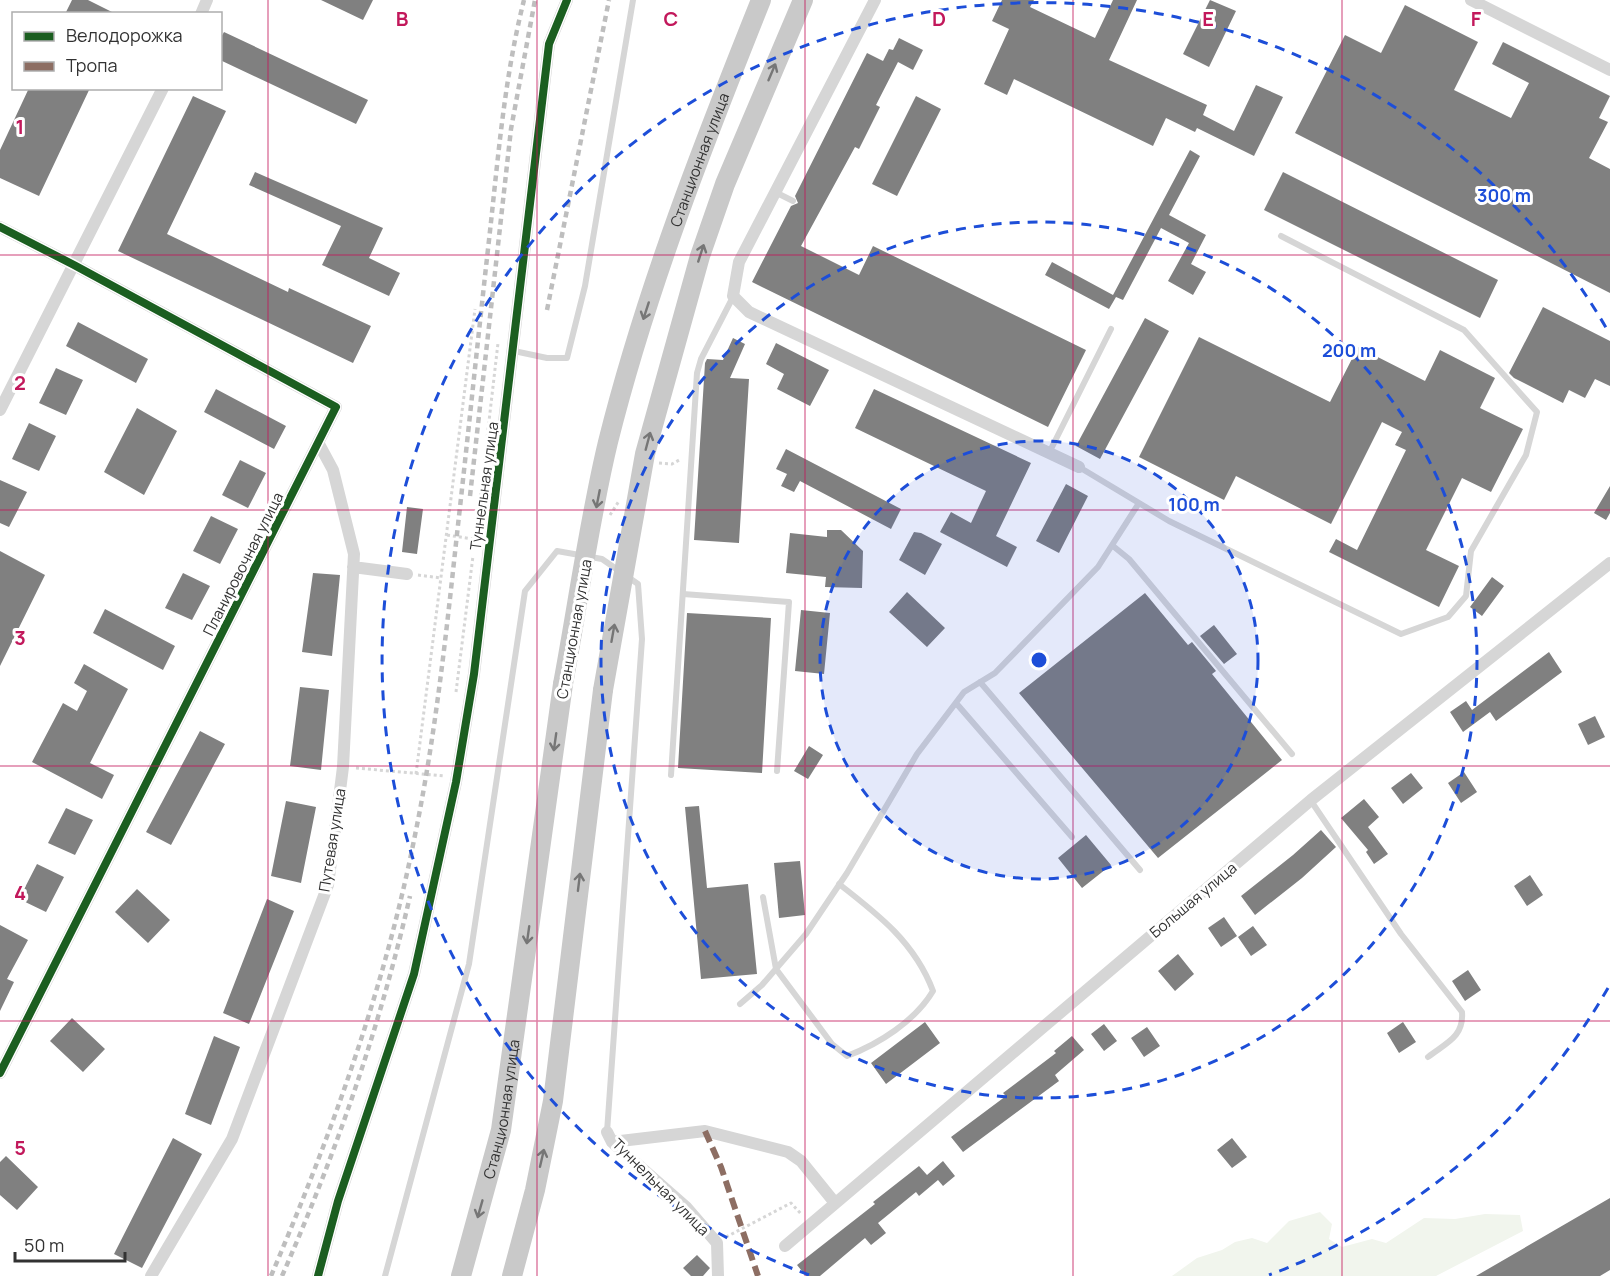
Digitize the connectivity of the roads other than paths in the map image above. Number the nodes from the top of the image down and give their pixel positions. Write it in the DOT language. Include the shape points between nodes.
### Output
graph roads {
  1 [pos="567,0"];
  2 [pos="633,0"];
  3 [pos="761,0"];
  4 [pos="802,0"];
  5 [pos="875,0"];
  6 [pos="1472,0"];
  7 [pos="1610,70"];
  8 [pos="162,90"];
  9 [pos="774,192"];
  10 [pos="793,201"];
  11 [pos="0,227"];
  12 [pos="1281,236"];
  13 [pos="74,265"];
  14 [pos="733,296"];
  15 [pos="1111,329"];
  16 [pos="514,351"];
  17 [pos="0,411"];
  18 [pos="319,444"];
  19 [pos="1049,453"];
  20 [pos="1079,467"];
  21 [pos="1139,503"];
  22 [pos="1113,546"];
  23 [pos="1610,563"];
  24 [pos="353,567"];
  25 [pos="407,574"];
  26 [pos="683,594"];
  27 [pos="980,682"];
  28 [pos="956,703"];
  29 [pos="1292,754"];
  30 [pos="777,771"];
  31 [pos="671,775"];
  32 [pos="1311,800"];
  33 [pos="1072,837"];
  34 [pos="1140,870"];
  35 [pos="839,884"];
  36 [pos="763,897"];
  37 [pos="776,969"];
  38 [pos="740,1004"];
  39 [pos="1428,1057"];
  40 [pos="0,1073"];
  41 [pos="610,1137"];
  42 [pos="836,1203"];
  43 [pos="785,1246"];
  44 [pos="151,1276"];
  45 [pos="318,1276"];
  46 [pos="385,1276"];
  47 [pos="461,1276"];
  48 [pos="512,1276"];
  49 [pos="718,1276"];
  1 -- 16 [label="street, Туннельная улица" via="549,44"];
  2 -- 16 [label="lane" via="585,286 567,358"];
  3 -- 47 [label="main road, Станционная улица, one-way, bridge" via="691,174 635,345 608,444 563,684 501,1130"];
  48 -- 4 [label="main road, one-way, bridge" via="553,1101 603,690 645,454 725,184"];
  5 -- 9 [label="street"];
  6 -- 7 [label="street"];
  8 -- 13 [label="street"];
  9 -- 10 [label="lane"];
  9 -- 14 [label="street" via="739,262"];
  11 -- 13 [label="street, Планировочная улица"];
  12 -- 21 [label="lane" via="1464,330 1537,412 1526,455 1471,551 1466,596 1448,617 1401,634"];
  13 -- 17 [label="street"];
  13 -- 18 [label="street, Планировочная улица" via="336,407"];
  14 -- 19 [label="street" via="749,312"];
  14 -- 26 [label="lane" via="697,373"];
  15 -- 19 [label="lane"];
  16 -- 45 [label="street, Туннельная улица" via="456,782 414,974 338,1201"];
  18 -- 24 [label="street, Путевая улица" via="333,470 354,554"];
  18 -- 40 [label="street, Планировочная улица"];
  19 -- 20 [label="street"];
  20 -- 21 [label="lane"];
  21 -- 22 [label="lane"];
  22 -- 27 [label="lane" via="1098,567 995,673"];
  22 -- 29 [label="lane" via="1129,559"];
  23 -- 32 [label="street, Большая улица"];
  24 -- 25 [label="street"];
  24 -- 44 [label="street, Путевая улица" via="343,767 327,885 232,1139"];
  26 -- 30 [label="lane" via="789,602"];
  26 -- 31 [label="lane"];
  27 -- 28 [label="lane" via="964,692"];
  27 -- 34 [label="lane"];
  28 -- 33 [label="lane"];
  28 -- 35 [label="lane" via="917,754"];
  32 -- 39 [label="lane" via="1401,934 1462,1012 1463,1025 1458,1034"];
  32 -- 42 [label="street, Большая улица"];
  35 -- 37 [label="lane" via="806,934"];
  35 -- 37 [label="lane" via="906,941 933,991 925,1004 865,1049 847,1056 832,1044"];
  36 -- 37 [label="lane"];
  37 -- 38 [label="lane"];
  41 -- 42 [label="street" via="705,1131 788,1152 801,1161"];
  41 -- 46 [label="lane" via="642,639 638,584 602,558 557,551 525,591 469,964"];
  41 -- 49 [label="street, Туннельная улица" via="686,1208 717,1243"];
  42 -- 43 [label="street, Большая улица"];
}
